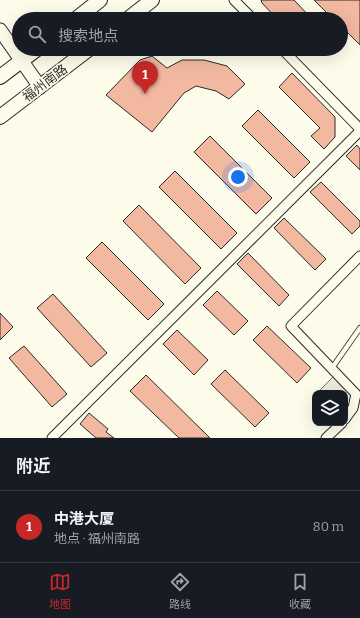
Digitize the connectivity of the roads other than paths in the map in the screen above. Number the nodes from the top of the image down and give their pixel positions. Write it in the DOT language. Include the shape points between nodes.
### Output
graph roads {
  1 [pos="100,0"];
  2 [pos="152,0"];
  3 [pos="234,0"];
  4 [pos="85,12"];
  5 [pos="137,12"];
  6 [pos="246,12"];
  7 [pos="0,30"];
  8 [pos="12,46"];
  9 [pos="19,56"];
  10 [pos="27,56"];
  11 [pos="80,56"];
  12 [pos="289,56"];
  13 [pos="22,60"];
  14 [pos="0,77"];
  15 [pos="40,87"];
  16 [pos="0,117"];
  17 [pos="360,130"];
  18 [pos="360,256"];
  19 [pos="360,328"];
  20 [pos="332,368"];
  21 [pos="348,415"];
  22 [pos="339,426"];
  23 [pos="52,438"];
  24 [pos="326,438"];
  1 -- 4 [label="main road"];
  2 -- 5 [label="main road"];
  3 -- 6 [label="street"];
  7 -- 8 [label="street"];
  9 -- 13 [label="street"];
  10 -- 13 [label="main road"];
  11 -- 15 [label="main road, 福州南路"];
  12 -- 17 [label="street"];
  13 -- 14 [label="main road"];
  13 -- 15 [label="street"];
  15 -- 16 [label="main road, 福州南路"];
  17 -- 23 [label="street"];
  18 -- 20 [label="street" via="291,326"];
  19 -- 20 [label="lane"];
  20 -- 21 [label="street" via="356,394 353,408"];
  22 -- 24 [label="street"];
}
